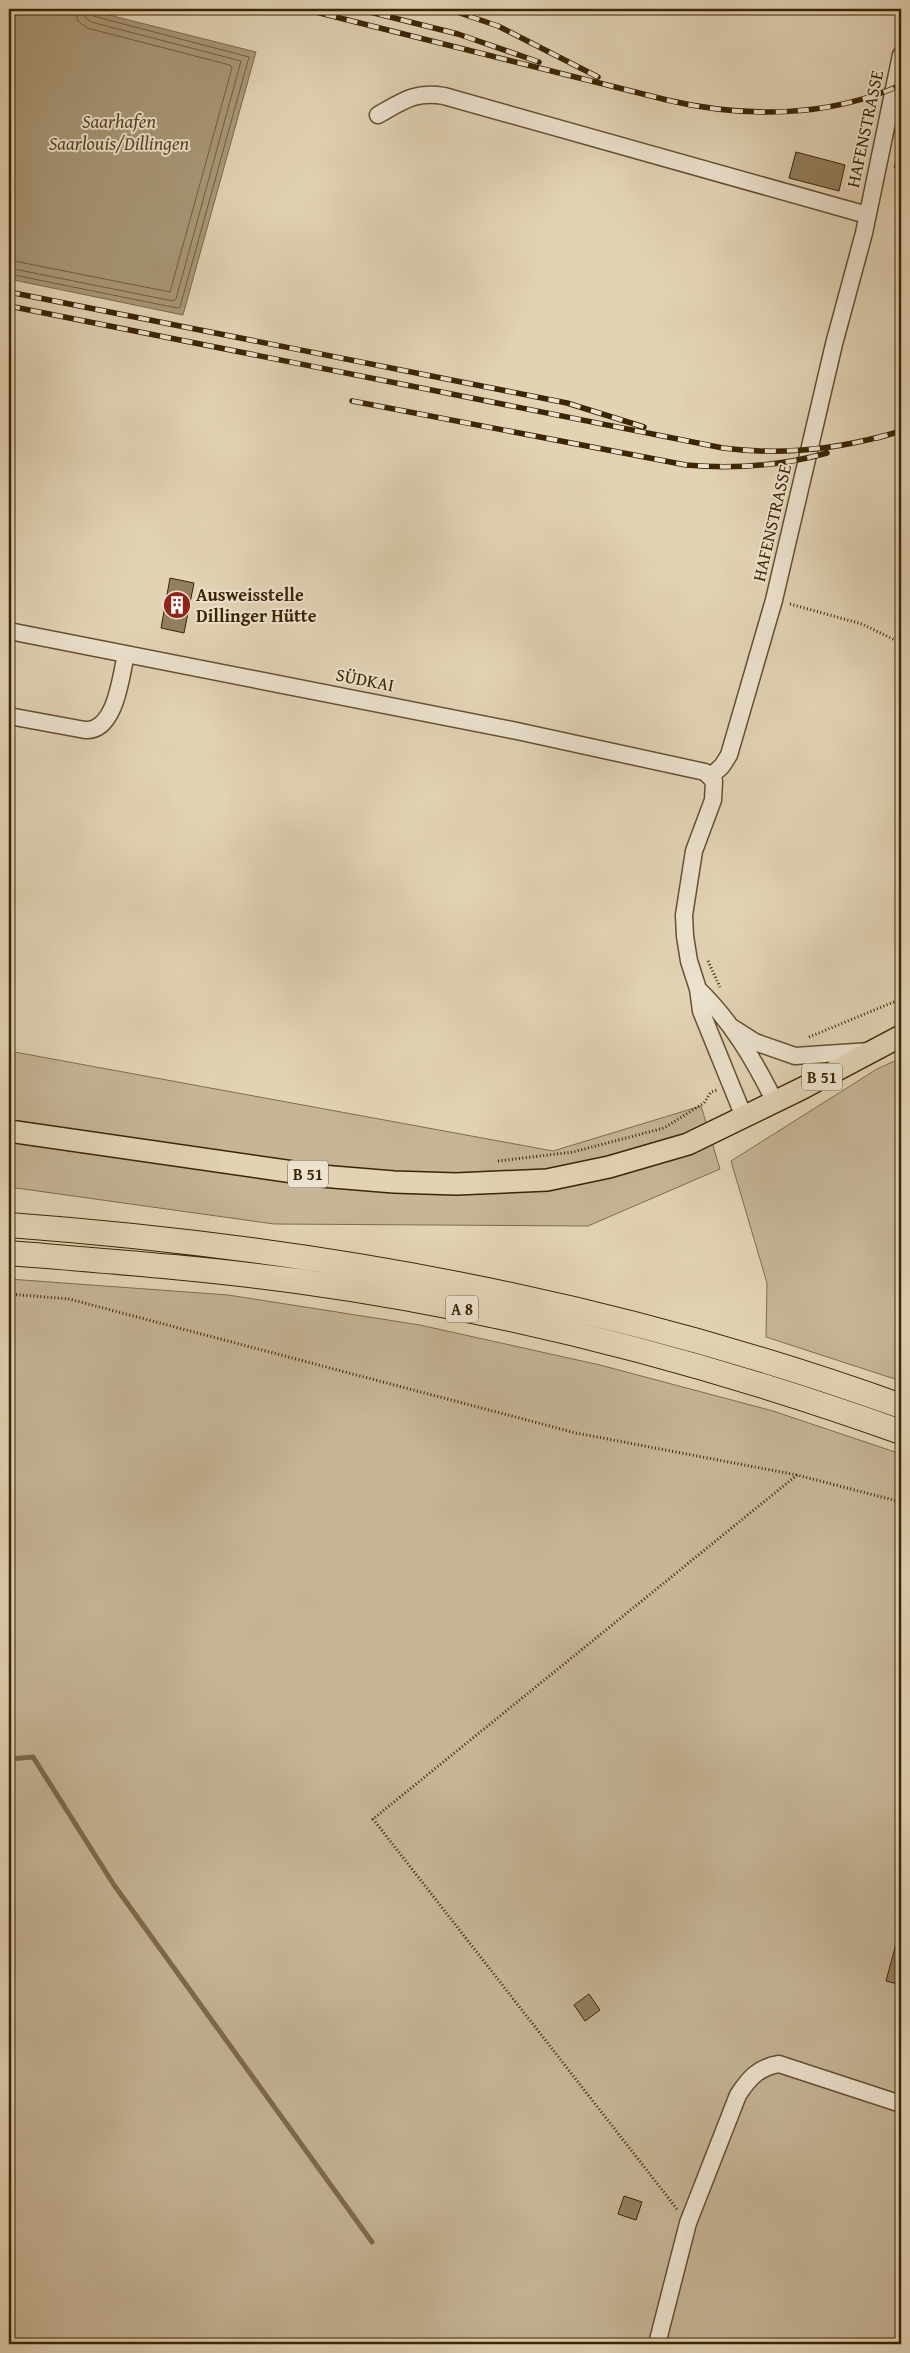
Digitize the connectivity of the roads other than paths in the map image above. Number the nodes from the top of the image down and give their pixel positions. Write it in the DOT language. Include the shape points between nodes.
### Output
graph roads {
  1 [pos="901,55"];
  2 [pos="378,115"];
  3 [pos="868,215"];
  4 [pos="9,631"];
  5 [pos="126,654"];
  6 [pos="9,716"];
  7 [pos="711,776"];
  8 [pos="698,990"];
  9 [pos="733,1028"];
  10 [pos="901,1036"];
  11 [pos="870,1051"];
  12 [pos="775,1102"];
  13 [pos="744,1117"];
  14 [pos="9,1131"];
  15 [pos="9,1225"];
  16 [pos="9,1253"];
  17 [pos="901,1406"];
  18 [pos="901,1432"];
  19 [pos="901,2104"];
  20 [pos="657,2344"];
  1 -- 3 [label="street, HAFENSTRASSE"];
  2 -- 3 [label="street" via="402,101 425,93 444,96"];
  3 -- 7 [label="street, HAFENSTRASSE" via="774,600 729,754"];
  4 -- 5 [label="street, SÜDKAI"];
  5 -- 6 [label="street" via="112,709 94,729"];
  5 -- 7 [label="street, SÜDKAI" via="593,747 700,770"];
  7 -- 8 [label="street" via="715,786 713,800 694,851 684,915 688,961"];
  8 -- 9 [label="street"];
  8 -- 13 [label="street" via="701,1011"];
  9 -- 11 [label="street" via="755,1042 795,1056"];
  9 -- 12 [label="street"];
  10 -- 11 [label="main road, B 51"];
  11 -- 12 [label="main road, B 51"];
  12 -- 13 [label="main road, B 51"];
  13 -- 14 [label="main road, B 51" via="688,1144 609,1167 547,1180 456,1184 321,1176"];
  15 -- 17 [label="highway, A 8" via="199,1242 435,1278 660,1329 759,1358"];
  16 -- 18 [label="highway, A 8" via="207,1270 450,1306 654,1353"];
  19 -- 20 [label="street" via="779,2064 766,2066 749,2078 738,2095 688,2224"];
}
